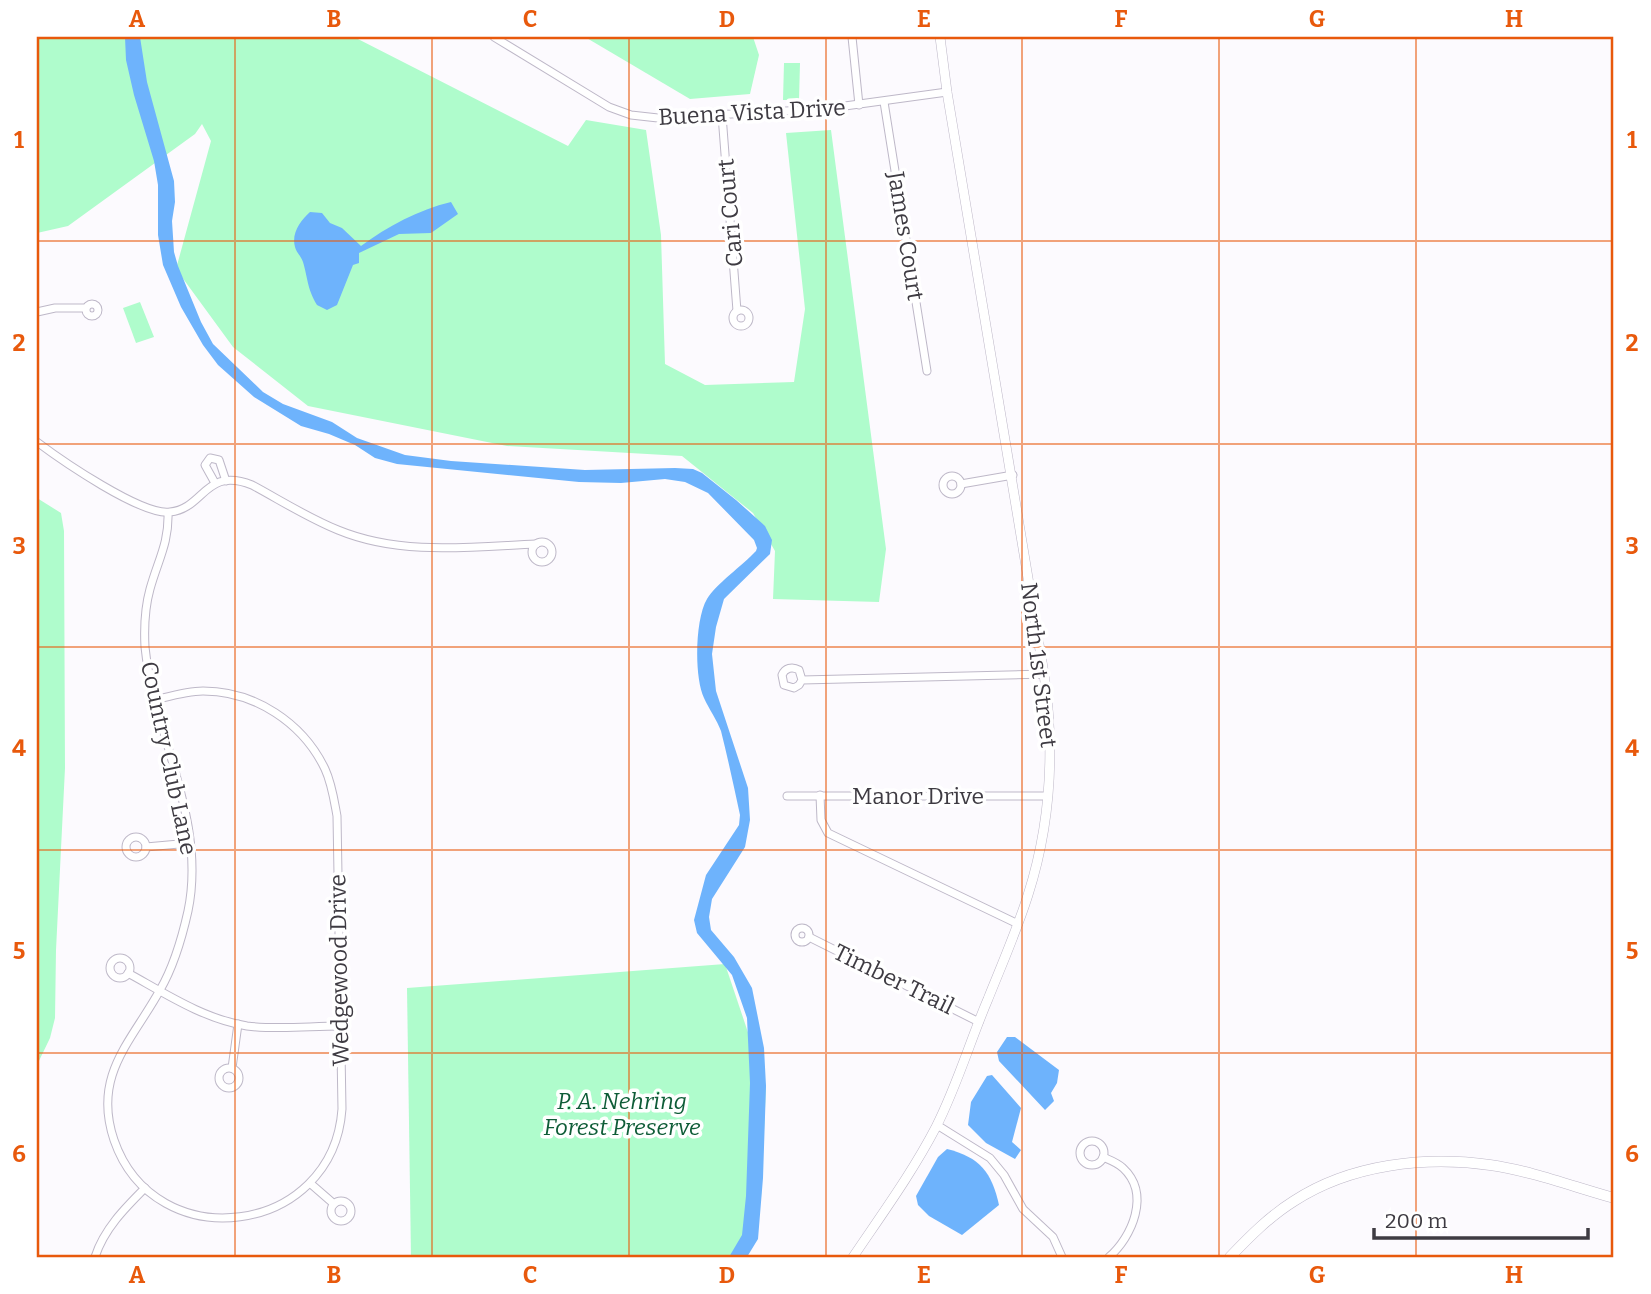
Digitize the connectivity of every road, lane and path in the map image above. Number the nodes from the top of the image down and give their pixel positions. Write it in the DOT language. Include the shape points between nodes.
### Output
graph roads {
  1 [pos="494,37"];
  2 [pos="852,37"];
  3 [pos="940,37"];
  4 [pos="947,92"];
  5 [pos="884,102"];
  6 [pos="859,105"];
  7 [pos="722,114"];
  8 [pos="85,308"];
  9 [pos="737,311"];
  10 [pos="37,312"];
  11 [pos="927,371"];
  12 [pos="37,442"];
  13 [pos="1013,475"];
  14 [pos="226,481"];
  15 [pos="215,483"];
  16 [pos="961,484"];
  17 [pos="168,513"];
  18 [pos="536,544"];
  19 [pos="1044,674"];
  20 [pos="802,680"];
  21 [pos="155,700"];
  22 [pos="820,795"];
  23 [pos="787,796"];
  24 [pos="1048,796"];
  25 [pos="190,843"];
  26 [pos="146,847"];
  27 [pos="1018,925"];
  28 [pos="809,937"];
  29 [pos="128,973"];
  30 [pos="160,991"];
  31 [pos="979,1022"];
  32 [pos="238,1024"];
  33 [pos="340,1026"];
  34 [pos="232,1068"];
  35 [pos="937,1125"];
  36 [pos="1103,1157"];
  37 [pos="311,1184"];
  38 [pos="145,1188"];
  39 [pos="1614,1198"];
  40 [pos="334,1204"];
  41 [pos="95,1257"];
  42 [pos="853,1257"];
  43 [pos="1062,1257"];
  44 [pos="1109,1257"];
  45 [pos="1230,1257"];
  1 -- 7 [label="street, Buena Vista Drive" via="620,112 649,118"];
  2 -- 6 [label="street"];
  3 -- 4 [label="street, North 1st Street"];
  4 -- 5 [label="street, Buena Vista Drive"];
  4 -- 13 [label="street, North 1st Street"];
  5 -- 6 [label="street, Buena Vista Drive"];
  5 -- 11 [label="street, James Court"];
  6 -- 7 [label="street, Buena Vista Drive"];
  7 -- 9 [label="street, Cari Court"];
  8 -- 10 [label="street"];
  12 -- 17 [label="street" via="137,504"];
  13 -- 16 [label="street"];
  13 -- 19 [label="street, North 1st Street"];
  14 -- 15 [label="street"];
  14 -- 15 [label="street" via="219,460 210,458 205,465"];
  14 -- 18 [label="street" via="245,482 322,523 386,544 415,548"];
  15 -- 17 [label="street" via="186,506"];
  17 -- 21 [label="street, Country Club Lane" via="168,538 146,616 145,646"];
  19 -- 20 [label="street"];
  19 -- 24 [label="street, North 1st Street" via="1051,734"];
  21 -- 25 [label="street, Country Club Lane"];
  21 -- 33 [label="street, Wedgewood Drive" via="204,691 243,697 290,723 318,755 337,816"];
  22 -- 23 [label="street, Manor Drive"];
  22 -- 24 [label="street, Manor Drive"];
  22 -- 27 [label="street" via="821,820 828,833"];
  24 -- 27 [label="street, North 1st Street" via="1032,882"];
  25 -- 26 [label="street"];
  25 -- 30 [label="street, Country Club Lane" via="188,910 180,944"];
  27 -- 31 [label="street, North 1st Street"];
  28 -- 31 [label="street, Timber Trail"];
  29 -- 30 [label="street"];
  30 -- 32 [label="street" via="203,1013"];
  30 -- 38 [label="street, Country Club Lane" via="114,1065 108,1098 114,1141"];
  31 -- 35 [label="street, North 1st Street"];
  32 -- 33 [label="street"];
  32 -- 34 [label="street"];
  33 -- 37 [label="street, Wedgewood Drive" via="340,1126 331,1152"];
  35 -- 42 [label="street, North 1st Street"];
  35 -- 43 [label="street" via="990,1158 1023,1209 1053,1237"];
  36 -- 44 [label="street" via="1127,1172 1136,1208 1125,1240"];
  37 -- 38 [label="street, Wedgewood Drive" via="266,1211 227,1219 191,1213"];
  37 -- 40 [label="street"];
  38 -- 41 [label="street" via="115,1220"];
  39 -- 45 [label="main road" via="1492,1165 1417,1162 1357,1174 1306,1194 1266,1221"];
}
